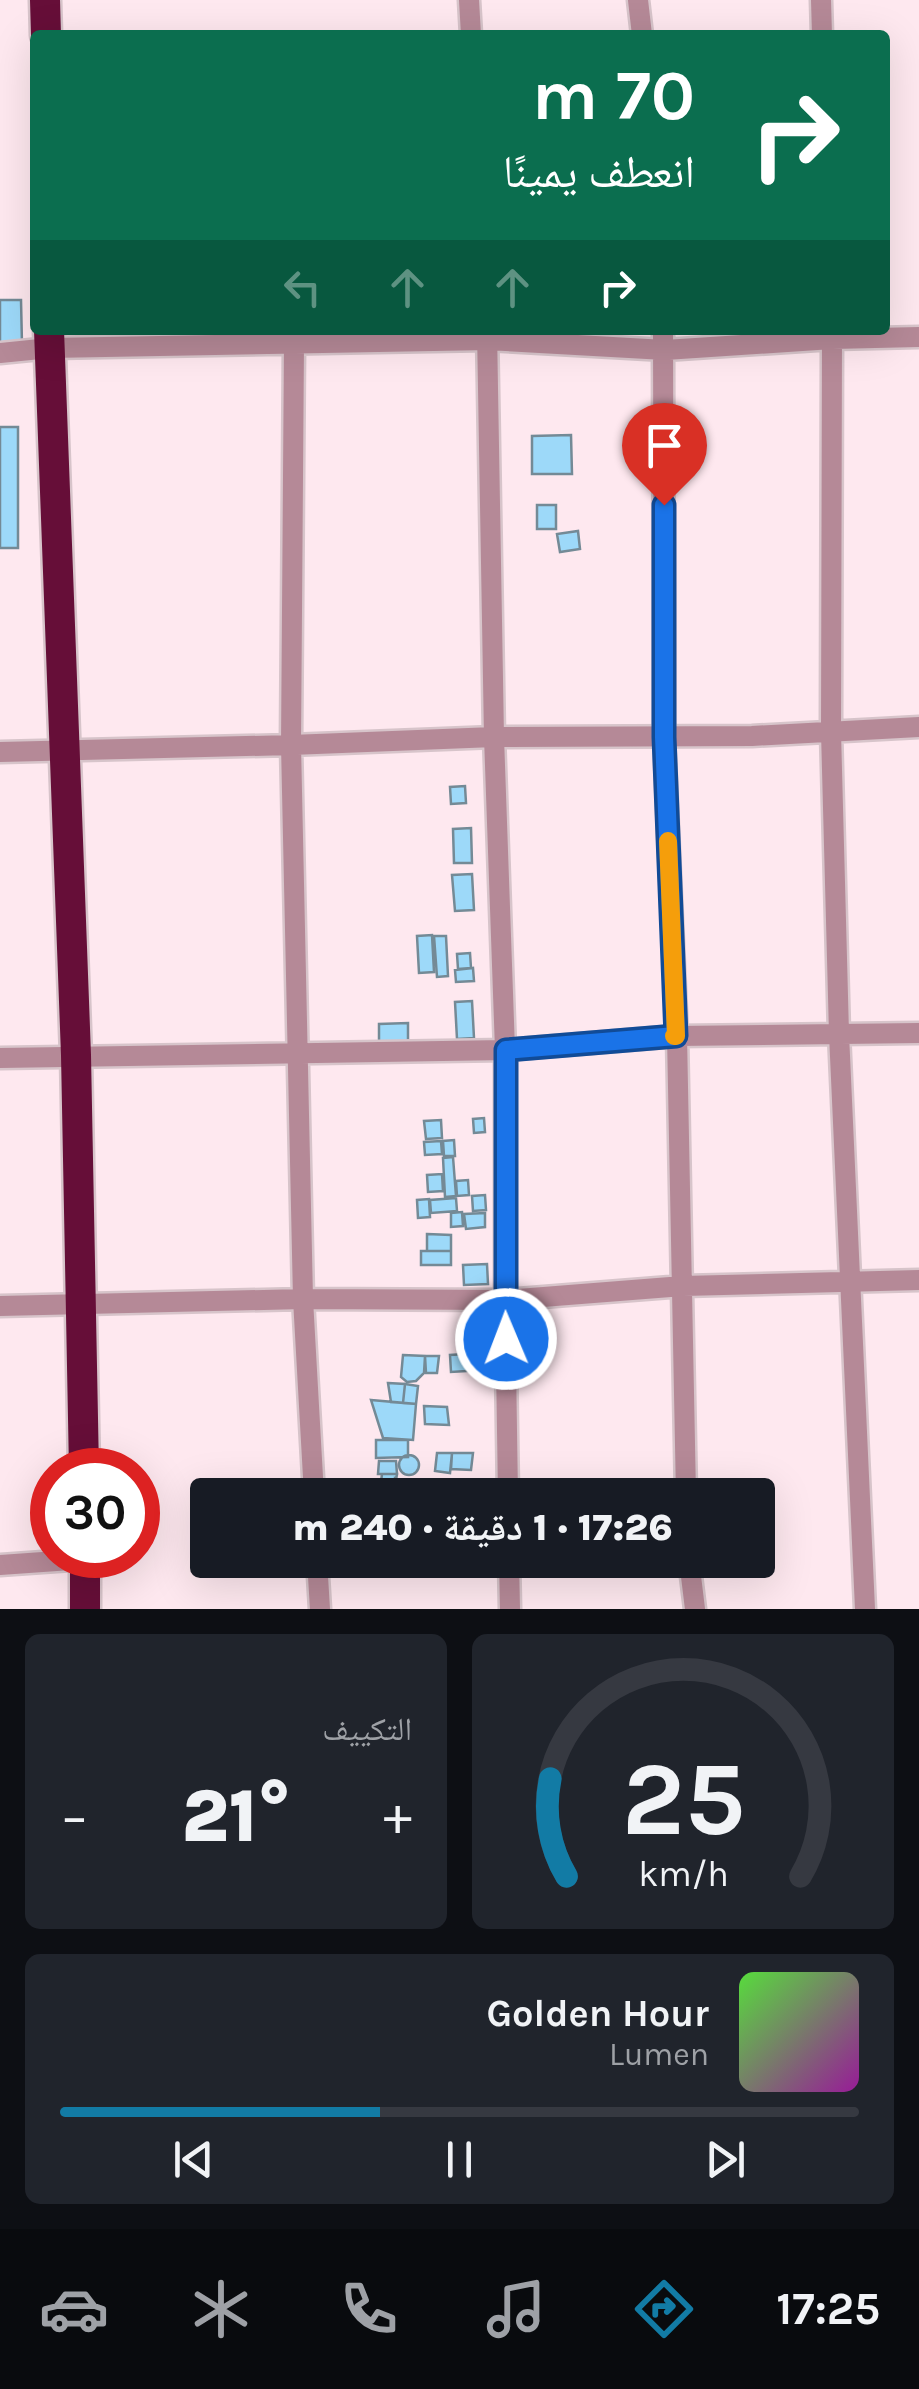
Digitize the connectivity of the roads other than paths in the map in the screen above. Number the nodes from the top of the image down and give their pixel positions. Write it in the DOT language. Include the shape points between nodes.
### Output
graph roads {
  1 [pos="45,0"];
  2 [pos="469,0"];
  3 [pos="638,0"];
  4 [pos="820,0"];
  5 [pos="46,30"];
  6 [pos="471,30"];
  7 [pos="641,30"];
  8 [pos="822,30"];
  9 [pos="488,335"];
  10 [pos="832,335"];
  11 [pos="919,338"];
  12 [pos="50,339"];
  13 [pos="664,340"];
  14 [pos="294,343"];
  15 [pos="0,353"];
  16 [pos="919,727"];
  17 [pos="831,732"];
  18 [pos="664,737"];
  19 [pos="494,738"];
  20 [pos="292,745"];
  21 [pos="66,750"];
  22 [pos="0,752"];
  23 [pos="919,1033"];
  24 [pos="839,1034"];
  25 [pos="676,1036"];
  26 [pos="506,1050"];
  27 [pos="298,1053"];
  28 [pos="76,1055"];
  29 [pos="0,1058"];
  30 [pos="919,1280"];
  31 [pos="850,1283"];
  32 [pos="683,1286"];
  33 [pos="303,1299"];
  34 [pos="505,1300"];
  35 [pos="80,1303"];
  36 [pos="0,1306"];
  37 [pos="83,1448"];
  38 [pos="313,1478"];
  39 [pos="508,1478"];
  40 [pos="686,1478"];
  41 [pos="30,1562"];
  42 [pos="0,1565"];
  43 [pos="85,1578"];
  44 [pos="318,1578"];
  45 [pos="509,1578"];
  46 [pos="691,1578"];
  47 [pos="85,1609"];
  48 [pos="320,1609"];
  49 [pos="510,1609"];
  50 [pos="695,1609"];
  51 [pos="865,1609"];
  1 -- 5 [label="highway"];
  2 -- 6 [label="street"];
  3 -- 7 [label="street"];
  4 -- 8 [label="street"];
  9 -- 13 [label="street"];
  9 -- 14 [label="street"];
  9 -- 19 [label="street"];
  10 -- 11 [label="street"];
  10 -- 13 [label="street"];
  10 -- 17 [label="street"];
  12 -- 14 [label="street"];
  12 -- 15 [label="street"];
  12 -- 21 [label="highway"];
  13 -- 18 [label="street"];
  14 -- 20 [label="street"];
  16 -- 17 [label="street"];
  17 -- 18 [label="street"];
  17 -- 24 [label="street"];
  18 -- 19 [label="street"];
  18 -- 25 [label="street"];
  19 -- 20 [label="street"];
  19 -- 26 [label="street"];
  20 -- 21 [label="street"];
  20 -- 27 [label="street"];
  21 -- 22 [label="street"];
  21 -- 28 [label="highway"];
  23 -- 24 [label="street"];
  24 -- 25 [label="street"];
  24 -- 31 [label="street"];
  25 -- 26 [label="street"];
  25 -- 32 [label="street"];
  26 -- 27 [label="street"];
  26 -- 34 [label="street"];
  27 -- 28 [label="street"];
  27 -- 33 [label="street"];
  28 -- 29 [label="street"];
  28 -- 35 [label="highway"];
  30 -- 31 [label="street"];
  31 -- 32 [label="street"];
  31 -- 51 [label="street"];
  32 -- 34 [label="street"];
  32 -- 40 [label="street"];
  33 -- 34 [label="street"];
  33 -- 35 [label="street"];
  33 -- 38 [label="street"];
  34 -- 39 [label="street"];
  35 -- 36 [label="street"];
  35 -- 37 [label="highway"];
  41 -- 42 [label="street"];
  43 -- 47 [label="highway"];
  44 -- 48 [label="street"];
  45 -- 49 [label="street"];
  46 -- 50 [label="street"];
}
